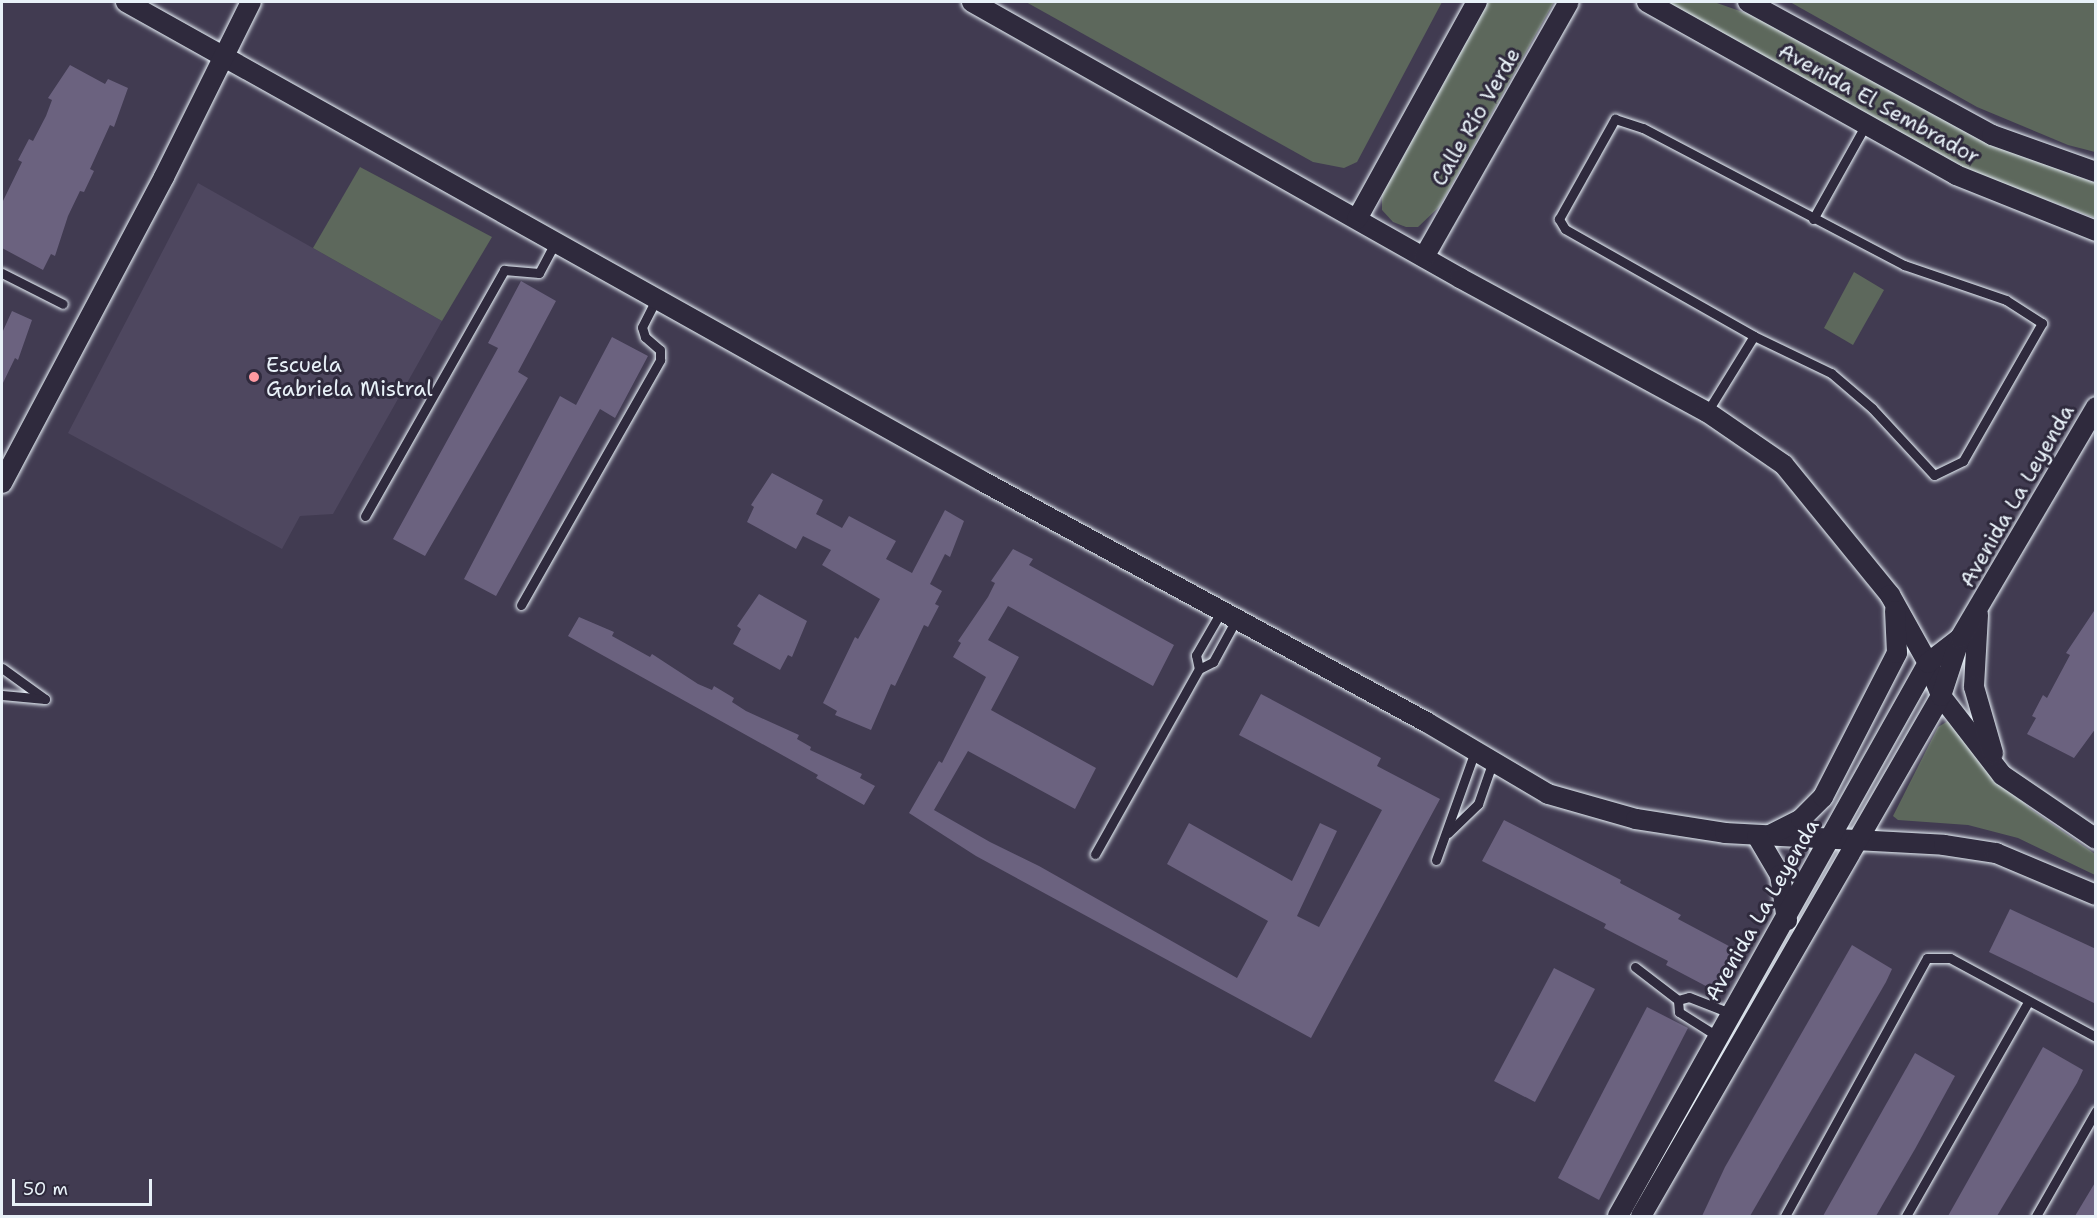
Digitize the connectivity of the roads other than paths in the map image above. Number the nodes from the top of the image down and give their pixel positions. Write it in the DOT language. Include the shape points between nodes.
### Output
graph roads {
  1 [pos="126,2"];
  2 [pos="251,2"];
  3 [pos="972,2"];
  4 [pos="1477,2"];
  5 [pos="1569,2"];
  6 [pos="1647,2"];
  7 [pos="1748,2"];
  8 [pos="222,56"];
  9 [pos="1865,126"];
  10 [pos="2096,172"];
  11 [pos="1357,219"];
  12 [pos="1813,219"];
  13 [pos="2096,231"];
  14 [pos="555,243"];
  15 [pos="1424,257"];
  16 [pos="2,273"];
  17 [pos="656,300"];
  18 [pos="63,304"];
  19 [pos="1754,336"];
  20 [pos="2096,407"];
  21 [pos="1707,412"];
  22 [pos="2,483"];
  23 [pos="365,516"];
  24 [pos="1890,594"];
  25 [pos="521,605"];
  26 [pos="1978,612"];
  27 [pos="1229,614"];
  28 [pos="1960,638"];
  29 [pos="1928,663"];
  30 [pos="2,668"];
  31 [pos="1199,669"];
  32 [pos="2,695"];
  33 [pos="1941,696"];
  34 [pos="1475,751"];
  35 [pos="1493,761"];
  36 [pos="2002,775"];
  37 [pos="1448,833"];
  38 [pos="1762,836"];
  39 [pos="2096,839"];
  40 [pos="1832,840"];
  41 [pos="1858,842"];
  42 [pos="1095,854"];
  43 [pos="1436,860"];
  44 [pos="2096,896"];
  45 [pos="1787,920"];
  46 [pos="1635,967"];
  47 [pos="1678,1000"];
  48 [pos="2028,1002"];
  49 [pos="1730,1013"];
  50 [pos="1717,1036"];
  51 [pos="2096,1037"];
  52 [pos="2096,1111"];
  53 [pos="1618,1216"];
  54 [pos="1641,1216"];
  55 [pos="1785,1216"];
  56 [pos="1906,1216"];
  57 [pos="2036,1216"];
  1 -- 8 [label="street"];
  2 -- 8 [label="street"];
  3 -- 11 [label="street"];
  4 -- 11 [label="street"];
  5 -- 15 [label="street, Calle Río Verde"];
  6 -- 9 [label="street, Avenida El Sembrador"];
  7 -- 10 [label="street, Avenida El Sembrador" via="1992,135"];
  8 -- 14 [label="street"];
  8 -- 22 [label="street" via="164,177"];
  9 -- 12 [label="lane"];
  9 -- 13 [label="street, Avenida El Sembrador" via="1956,175"];
  11 -- 15 [label="street"];
  12 -- 19 [label="lane" via="1643,128 1615,119 1559,219 1565,229"];
  12 -- 19 [label="lane" via="1904,265 2006,300 2042,323 1963,461 1934,475 1872,408 1831,374"];
  14 -- 17 [label="street"];
  14 -- 23 [label="lane" via="539,273 504,270"];
  15 -- 21 [label="street"];
  16 -- 18 [label="lane"];
  17 -- 25 [label="lane" via="642,327 645,337 660,350 660,360"];
  17 -- 27 [label="street"];
  19 -- 21 [label="lane"];
  20 -- 26 [label="street, Avenida La Leyenda"];
  21 -- 24 [label="street" via="1784,465"];
  24 -- 29 [label="street"];
  24 -- 38 [label="street" via="1899,624 1898,653 1823,797 1801,819"];
  26 -- 28 [label="street, Avenida La Leyenda"];
  26 -- 36 [label="street" via="1974,687 1984,732"];
  27 -- 31 [label="lane" via="1213,662"];
  27 -- 31 [label="lane" via="1196,655"];
  27 -- 34 [label="street"];
  28 -- 29 [label="street, Avenida La Leyenda"];
  28 -- 33 [label="street, Avenida La Leyenda"];
  29 -- 33 [label="street"];
  29 -- 40 [label="street, Avenida La Leyenda"];
  30 -- 32 [label="lane" via="45,699"];
  31 -- 42 [label="lane"];
  33 -- 36 [label="street"];
  33 -- 41 [label="street, Avenida La Leyenda"];
  34 -- 35 [label="street"];
  34 -- 37 [label="lane" via="1457,795"];
  35 -- 37 [label="lane" via="1478,804"];
  35 -- 38 [label="street" via="1548,794 1636,819"];
  36 -- 39 [label="street"];
  37 -- 43 [label="lane"];
  38 -- 40 [label="street"];
  38 -- 45 [label="street" via="1780,875"];
  40 -- 41 [label="street"];
  40 -- 45 [label="street, Avenida La Leyenda"];
  41 -- 44 [label="street" via="1944,845 1996,853"];
  41 -- 54 [label="street, Avenida La Leyenda"];
  45 -- 49 [label="street, Avenida La Leyenda"];
  46 -- 47 [label="lane"];
  47 -- 49 [label="lane" via="1689,997"];
  47 -- 50 [label="lane" via="1679,1012"];
  48 -- 51 [label="lane"];
  48 -- 55 [label="lane" via="1950,958 1927,958"];
  48 -- 56 [label="lane"];
  49 -- 50 [label="street, Avenida La Leyenda"];
  50 -- 53 [label="street, Avenida La Leyenda"];
  52 -- 57 [label="lane"];
}
